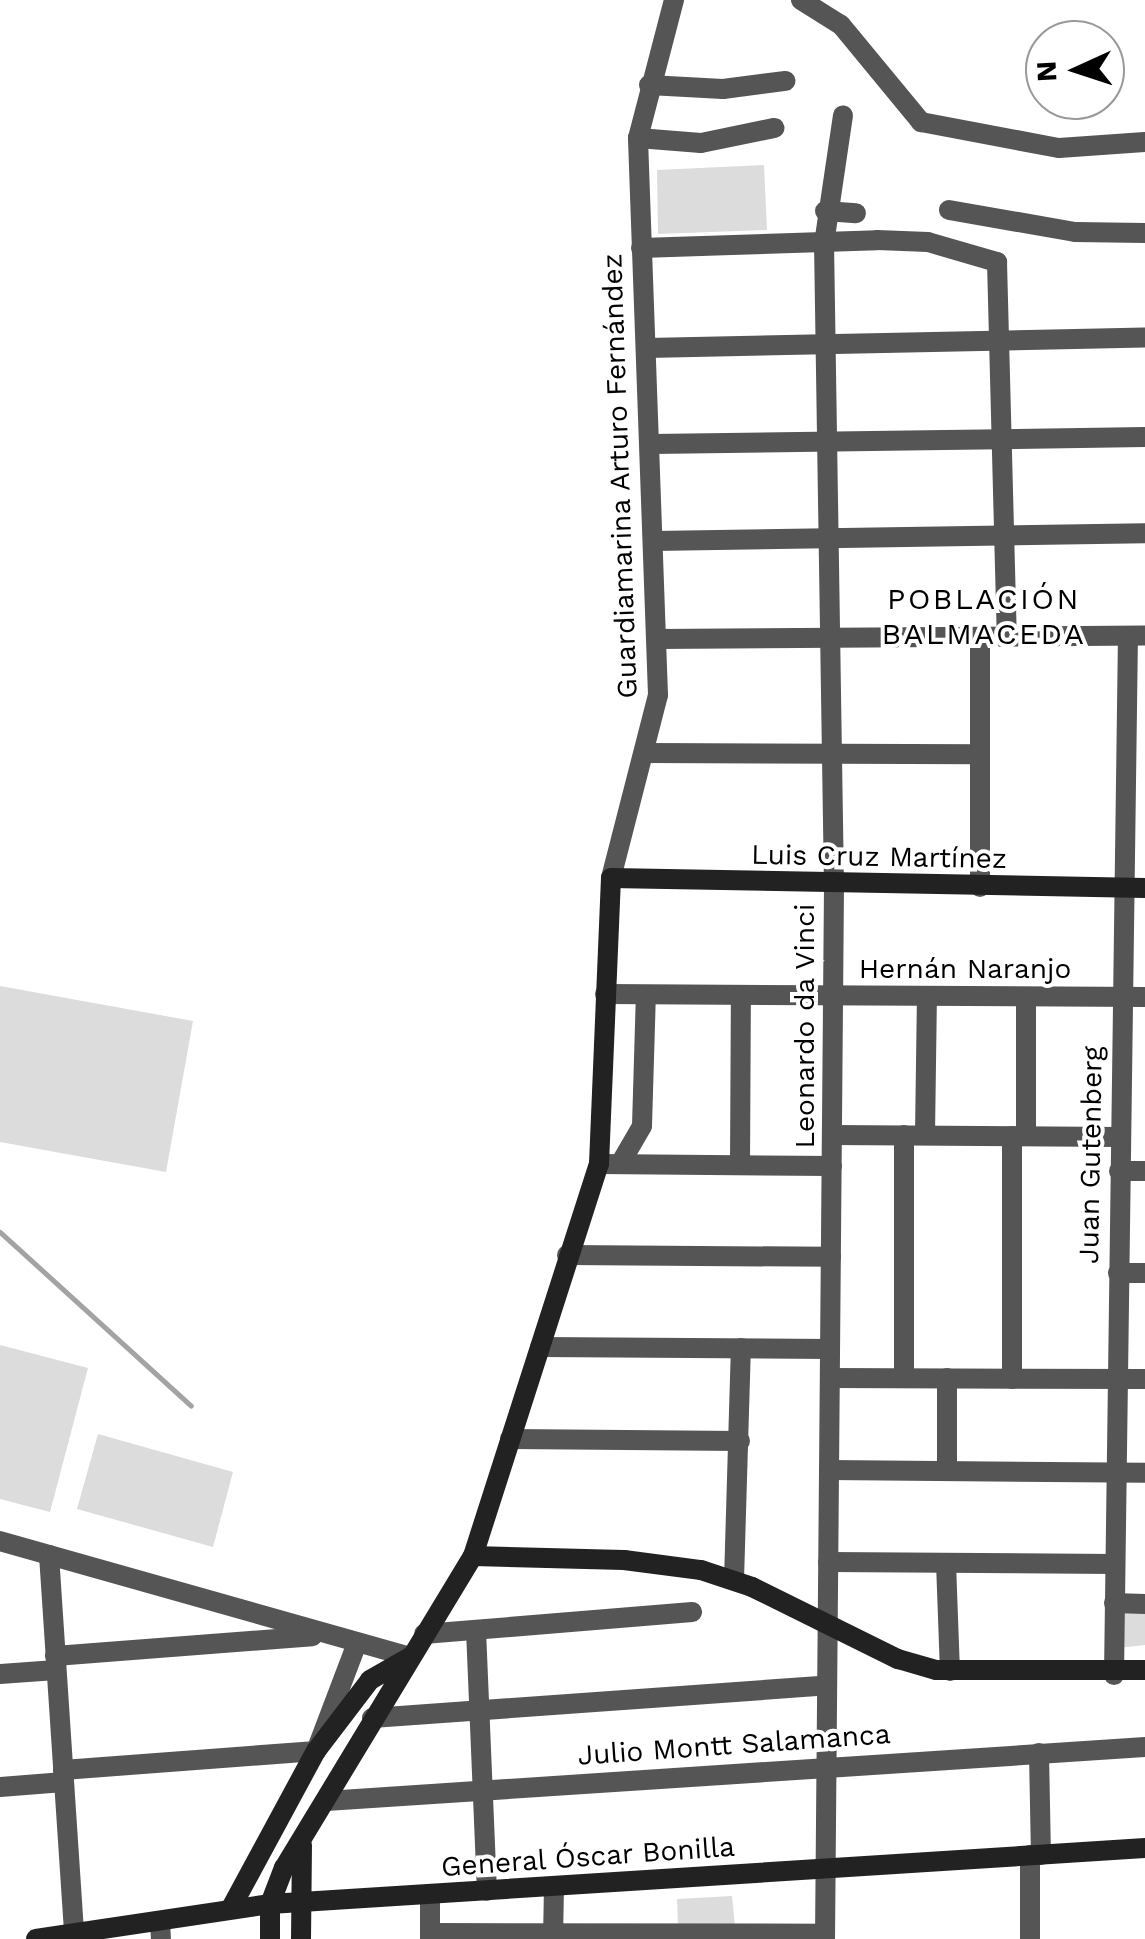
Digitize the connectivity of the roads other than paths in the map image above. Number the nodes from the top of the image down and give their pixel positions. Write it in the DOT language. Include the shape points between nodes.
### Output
graph roads {
  1 [pos="674,0"];
  2 [pos="801,0"];
  3 [pos="786,81"];
  4 [pos="649,85"];
  5 [pos="843,115"];
  6 [pos="774,128"];
  7 [pos="638,138"];
  8 [pos="1145,142"];
  9 [pos="949,210"];
  10 [pos="826,211"];
  11 [pos="856,212"];
  12 [pos="1145,232"];
  13 [pos="824,244"];
  14 [pos="641,248"];
  15 [pos="1145,338"];
  16 [pos="999,341"];
  17 [pos="826,344"];
  18 [pos="647,348"];
  19 [pos="1145,437"];
  20 [pos="1001,439"];
  21 [pos="827,442"];
  22 [pos="652,444"];
  23 [pos="1145,533"];
  24 [pos="1004,536"];
  25 [pos="828,538"];
  26 [pos="654,541"];
  27 [pos="1137,636"];
  28 [pos="980,637"];
  29 [pos="1006,637"];
  30 [pos="830,638"];
  31 [pos="657,639"];
  32 [pos="645,753"];
  33 [pos="832,754"];
  34 [pos="980,754"];
  35 [pos="1137,757"];
  36 [pos="612,878"];
  37 [pos="834,886"];
  38 [pos="980,887"];
  39 [pos="1136,888"];
  40 [pos="605,994"];
  41 [pos="646,994"];
  42 [pos="741,995"];
  43 [pos="833,996"];
  44 [pos="927,996"];
  45 [pos="1026,996"];
  46 [pos="1121,997"];
  47 [pos="1145,997"];
  48 [pos="832,1135"];
  49 [pos="914,1135"];
  50 [pos="1019,1136"];
  51 [pos="1119,1136"];
  52 [pos="609,1164"];
  53 [pos="740,1164"];
  54 [pos="832,1166"];
  55 [pos="1119,1171"];
  56 [pos="1145,1171"];
  57 [pos="567,1256"];
  58 [pos="831,1257"];
  59 [pos="1118,1273"];
  60 [pos="1145,1273"];
  61 [pos="540,1347"];
  62 [pos="741,1348"];
  63 [pos="830,1349"];
  64 [pos="830,1378"];
  65 [pos="904,1378"];
  66 [pos="947,1378"];
  67 [pos="1012,1379"];
  68 [pos="1117,1379"];
  69 [pos="1145,1379"];
  70 [pos="510,1439"];
  71 [pos="740,1441"];
  72 [pos="829,1470"];
  73 [pos="947,1471"];
  74 [pos="1116,1472"];
  75 [pos="1145,1472"];
  76 [pos="0,1540"];
  77 [pos="48,1555"];
  78 [pos="473,1556"];
  79 [pos="828,1562"];
  80 [pos="946,1563"];
  81 [pos="1115,1564"];
  82 [pos="734,1580"];
  83 [pos="1114,1603"];
  84 [pos="1145,1604"];
  85 [pos="692,1612"];
  86 [pos="830,1627"];
  87 [pos="476,1630"];
  88 [pos="424,1634"];
  89 [pos="328,1635"];
  90 [pos="357,1643"];
  91 [pos="410,1657"];
  92 [pos="56,1663"];
  93 [pos="1145,1670"];
  94 [pos="950,1671"];
  95 [pos="0,1674"];
  96 [pos="1114,1675"];
  97 [pos="827,1685"];
  98 [pos="477,1710"];
  99 [pos="372,1718"];
  100 [pos="1145,1747"];
  101 [pos="316,1751"];
  102 [pos="1039,1754"];
  103 [pos="826,1766"];
  104 [pos="64,1776"];
  105 [pos="0,1787"];
  106 [pos="479,1790"];
  107 [pos="326,1801"];
  108 [pos="302,1843"];
  109 [pos="1145,1848"];
  110 [pos="1036,1855"];
  111 [pos="826,1869"];
  112 [pos="554,1887"];
  113 [pos="486,1891"];
  114 [pos="430,1895"];
  115 [pos="302,1903"];
  116 [pos="270,1904"];
  117 [pos="231,1908"];
  118 [pos="160,1930"];
  119 [pos="74,1933"];
  120 [pos="554,1935"];
  121 [pos="430,1936"];
  122 [pos="825,1936"];
  123 [pos="36,1939"];
  124 [pos="270,1939"];
  125 [pos="301,1939"];
  126 [pos="1030,1939"];
  1 -- 4 [label="street, Guardiamarina Arturo Fernández"];
  2 -- 8 [label="street" via="841,26 921,122 1059,148"];
  3 -- 4 [label="street" via="723,89"];
  4 -- 7 [label="street, Guardiamarina Arturo Fernández"];
  5 -- 10 [label="street, Leonardo da Vinci"];
  6 -- 7 [label="street" via="701,143"];
  7 -- 14 [label="street, Guardiamarina Arturo Fernández"];
  9 -- 12 [label="street" via="1075,232"];
  10 -- 11 [label="street"];
  10 -- 13 [label="street, Leonardo da Vinci"];
  13 -- 14 [label="street"];
  13 -- 16 [label="street" via="928,242 997,262"];
  13 -- 17 [label="street, Leonardo da Vinci"];
  14 -- 18 [label="street, Guardiamarina Arturo Fernández"];
  15 -- 16 [label="street"];
  16 -- 17 [label="street"];
  16 -- 20 [label="street"];
  17 -- 18 [label="street"];
  17 -- 21 [label="street, Leonardo da Vinci"];
  18 -- 22 [label="street, Guardiamarina Arturo Fernández"];
  19 -- 20 [label="street"];
  20 -- 21 [label="street"];
  20 -- 24 [label="street"];
  21 -- 22 [label="street"];
  21 -- 25 [label="street, Leonardo da Vinci"];
  22 -- 26 [label="street, Guardiamarina Arturo Fernández"];
  23 -- 24 [label="street"];
  24 -- 25 [label="street"];
  24 -- 29 [label="street"];
  25 -- 26 [label="street"];
  25 -- 30 [label="street, Leonardo da Vinci"];
  26 -- 31 [label="street, Guardiamarina Arturo Fernández"];
  27 -- 29 [label="street"];
  27 -- 35 [label="street, Juan Gutenberg"];
  28 -- 29 [label="street"];
  28 -- 30 [label="street"];
  28 -- 34 [label="street"];
  30 -- 31 [label="street"];
  30 -- 33 [label="street, Leonardo da Vinci"];
  31 -- 32 [label="street, Guardiamarina Arturo Fernández" via="658,695"];
  32 -- 33 [label="street"];
  32 -- 36 [label="street, Guardiamarina Arturo Fernández"];
  33 -- 34 [label="street"];
  33 -- 37 [label="street, Leonardo da Vinci"];
  34 -- 38 [label="street"];
  35 -- 39 [label="street, Juan Gutenberg"];
  36 -- 37 [label="street, Luis Cruz Martínez"];
  36 -- 40 [label="street, Guardiamarina Arturo Fernández"];
  37 -- 38 [label="street, Luis Cruz Martínez"];
  37 -- 43 [label="street, Leonardo da Vinci"];
  38 -- 39 [label="street, Luis Cruz Martínez"];
  39 -- 46 [label="street, Juan Gutenberg"];
  40 -- 41 [label="street, Hernán Naranjo"];
  40 -- 52 [label="street, Guardiamarina Arturo Fernández"];
  41 -- 42 [label="street, Hernán Naranjo"];
  41 -- 52 [label="street, Guardiamarina Arturo Fernández" via="642,1126"];
  42 -- 43 [label="street, Hernán Naranjo"];
  42 -- 53 [label="street"];
  43 -- 44 [label="street, Hernán Naranjo"];
  43 -- 48 [label="street, Leonardo da Vinci"];
  44 -- 45 [label="street, Hernán Naranjo"];
  44 -- 49 [label="street"];
  45 -- 46 [label="street, Hernán Naranjo"];
  45 -- 50 [label="street"];
  46 -- 47 [label="street, Hernán Naranjo"];
  46 -- 51 [label="street, Juan Gutenberg"];
  48 -- 49 [label="street"];
  48 -- 54 [label="street, Leonardo da Vinci"];
  49 -- 50 [label="street"];
  49 -- 65 [label="street"];
  50 -- 51 [label="street"];
  50 -- 67 [label="street"];
  51 -- 55 [label="street, Juan Gutenberg"];
  52 -- 53 [label="street"];
  52 -- 57 [label="street, Guardiamarina Arturo Fernández"];
  53 -- 54 [label="street"];
  54 -- 58 [label="street, Leonardo da Vinci"];
  55 -- 56 [label="street"];
  55 -- 59 [label="street, Juan Gutenberg"];
  57 -- 58 [label="street"];
  57 -- 61 [label="street, Guardiamarina Arturo Fernández"];
  58 -- 63 [label="street, Leonardo da Vinci"];
  59 -- 60 [label="street"];
  59 -- 68 [label="street, Juan Gutenberg"];
  61 -- 62 [label="street"];
  61 -- 70 [label="street, Guardiamarina Arturo Fernández"];
  62 -- 63 [label="street"];
  62 -- 71 [label="street"];
  63 -- 64 [label="street, Leonardo da Vinci"];
  64 -- 65 [label="street"];
  64 -- 72 [label="street, Leonardo da Vinci"];
  65 -- 66 [label="street"];
  66 -- 67 [label="street"];
  66 -- 73 [label="street"];
  67 -- 68 [label="street"];
  68 -- 69 [label="street"];
  68 -- 74 [label="street, Juan Gutenberg"];
  70 -- 71 [label="street"];
  70 -- 78 [label="street, Guardiamarina Arturo Fernández"];
  71 -- 82 [label="street"];
  72 -- 73 [label="street"];
  72 -- 79 [label="street, Leonardo da Vinci"];
  73 -- 74 [label="street"];
  74 -- 75 [label="street"];
  74 -- 81 [label="street, Juan Gutenberg"];
  76 -- 77 [label="street"];
  77 -- 89 [label="street"];
  77 -- 92 [label="street"];
  78 -- 82 [label="street" via="655,1562"];
  78 -- 88 [label="street, Guardiamarina Arturo Fernández"];
  79 -- 80 [label="street"];
  79 -- 86 [label="street, Leonardo da Vinci"];
  80 -- 81 [label="street"];
  80 -- 94 [label="street"];
  81 -- 83 [label="street, Juan Gutenberg"];
  82 -- 86 [label="street"];
  83 -- 84 [label="street"];
  83 -- 96 [label="street, Juan Gutenberg"];
  85 -- 87 [label="street"];
  86 -- 94 [label="street" via="898,1660"];
  86 -- 97 [label="street, Leonardo da Vinci"];
  87 -- 88 [label="street"];
  87 -- 98 [label="street"];
  88 -- 91 [label="street, Guardiamarina Arturo Fernández"];
  89 -- 90 [label="street"];
  89 -- 92 [label="street"];
  90 -- 91 [label="street"];
  90 -- 101 [label="street"];
  91 -- 99 [label="street, Guardiamarina Arturo Fernández"];
  91 -- 101 [label="street" via="370,1680"];
  92 -- 95 [label="street"];
  92 -- 104 [label="street"];
  93 -- 96 [label="street"];
  94 -- 96 [label="street"];
  97 -- 98 [label="street"];
  97 -- 103 [label="street, Leonardo da Vinci"];
  98 -- 99 [label="street"];
  98 -- 106 [label="street"];
  99 -- 107 [label="street, Guardiamarina Arturo Fernández"];
  100 -- 102 [label="street, Julio Montt Salamanca"];
  101 -- 104 [label="street"];
  101 -- 117 [label="street"];
  102 -- 103 [label="street, Julio Montt Salamanca"];
  102 -- 110 [label="street"];
  103 -- 106 [label="street, Julio Montt Salamanca"];
  103 -- 111 [label="street, Leonardo da Vinci"];
  104 -- 105 [label="street"];
  104 -- 119 [label="street"];
  106 -- 107 [label="street, Julio Montt Salamanca"];
  106 -- 113 [label="street"];
  107 -- 108 [label="street, Guardiamarina Arturo Fernández"];
  108 -- 115 [label="street"];
  108 -- 116 [label="street, Guardiamarina Arturo Fernández"];
  109 -- 110 [label="street, General Óscar Bonilla"];
  110 -- 111 [label="street, General Óscar Bonilla"];
  110 -- 126 [label="street"];
  111 -- 112 [label="street, General Óscar Bonilla"];
  111 -- 122 [label="street, Leonardo da Vinci"];
  112 -- 113 [label="street, General Óscar Bonilla"];
  112 -- 120 [label="street"];
  113 -- 114 [label="street, General Óscar Bonilla"];
  114 -- 115 [label="street, General Óscar Bonilla"];
  114 -- 121 [label="street"];
  115 -- 116 [label="street, General Óscar Bonilla"];
  115 -- 125 [label="street"];
  116 -- 117 [label="street, General Óscar Bonilla"];
  116 -- 124 [label="street"];
  117 -- 118 [label="street, General Óscar Bonilla"];
  118 -- 119 [label="street, General Óscar Bonilla"];
  119 -- 123 [label="street, General Óscar Bonilla"];
  120 -- 121 [label="street"];
  120 -- 122 [label="street"];
}
